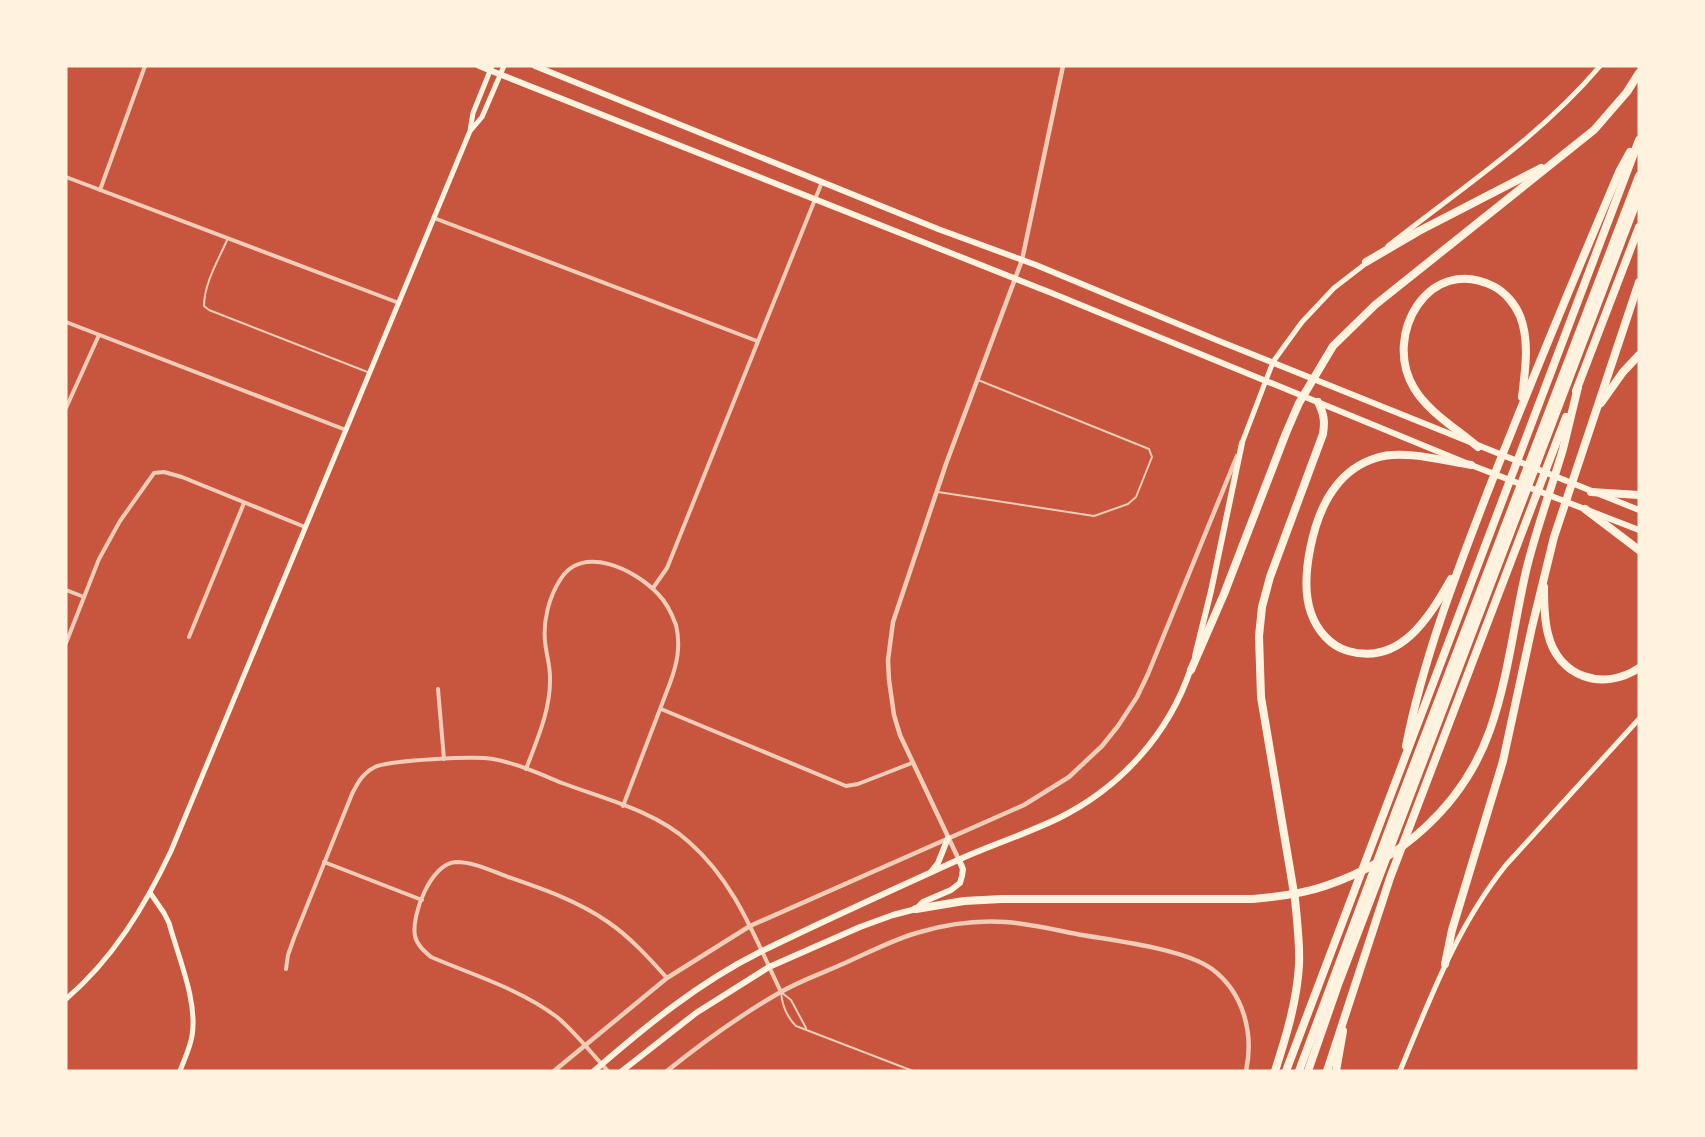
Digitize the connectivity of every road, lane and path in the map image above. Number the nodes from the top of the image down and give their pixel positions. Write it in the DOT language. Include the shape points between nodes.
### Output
graph roads {
  1 [pos="145,66"];
  2 [pos="478,66"];
  3 [pos="504,66"];
  4 [pos="535,66"];
  5 [pos="547,66"];
  6 [pos="1063,66"];
  7 [pos="1600,66"];
  8 [pos="491,68"];
  9 [pos="1639,73"];
  10 [pos="558,74"];
  11 [pos="501,75"];
  12 [pos="470,131"];
  13 [pos="1639,138"];
  14 [pos="1570,150"];
  15 [pos="1639,176"];
  16 [pos="66,177"];
  17 [pos="822,182"];
  18 [pos="100,190"];
  19 [pos="1639,195"];
  20 [pos="815,199"];
  21 [pos="434,218"];
  22 [pos="1639,228"];
  23 [pos="228,238"];
  24 [pos="1022,260"];
  25 [pos="1366,262"];
  26 [pos="1016,279"];
  27 [pos="1639,282"];
  28 [pos="399,303"];
  29 [pos="66,322"];
  30 [pos="99,335"];
  31 [pos="757,341"];
  32 [pos="1639,355"];
  33 [pos="1273,362"];
  34 [pos="370,373"];
  35 [pos="978,380"];
  36 [pos="1266,381"];
  37 [pos="1314,401"];
  38 [pos="66,408"];
  39 [pos="1520,411"];
  40 [pos="1594,416"];
  41 [pos="346,430"];
  42 [pos="1543,436"];
  43 [pos="1242,442"];
  44 [pos="1560,442"];
  45 [pos="1478,447"];
  46 [pos="1472,465"];
  47 [pos="937,491"];
  48 [pos="1591,492"];
  49 [pos="1639,495"];
  50 [pos="244,503"];
  51 [pos="1585,509"];
  52 [pos="1639,510"];
  53 [pos="1511,520"];
  54 [pos="305,527"];
  55 [pos="1639,530"];
  56 [pos="1639,550"];
  57 [pos="1464,554"];
  58 [pos="1546,567"];
  59 [pos="653,588"];
  60 [pos="66,590"];
  61 [pos="84,597"];
  62 [pos="189,637"];
  63 [pos="66,644"];
  64 [pos="1639,668"];
  65 [pos="1191,670"];
  66 [pos="438,689"];
  67 [pos="661,709"];
  68 [pos="1639,719"];
  69 [pos="444,759"];
  70 [pos="912,763"];
  71 [pos="1401,768"];
  72 [pos="526,769"];
  73 [pos="623,806"];
  74 [pos="948,838"];
  75 [pos="959,860"];
  76 [pos="324,862"];
  77 [pos="930,873"];
  78 [pos="151,894"];
  79 [pos="422,900"];
  80 [pos="916,909"];
  81 [pos="750,926"];
  82 [pos="760,952"];
  83 [pos="1445,964"];
  84 [pos="769,967"];
  85 [pos="286,969"];
  86 [pos="667,978"];
  87 [pos="781,992"];
  88 [pos="66,999"];
  89 [pos="1346,1008"];
  90 [pos="807,1029"];
  91 [pos="585,1044"];
  92 [pos="602,1064"];
  93 [pos="180,1071"];
  94 [pos="554,1071"];
  95 [pos="594,1071"];
  96 [pos="608,1071"];
  97 [pos="622,1071"];
  98 [pos="667,1071"];
  99 [pos="913,1071"];
  100 [pos="1246,1071"];
  101 [pos="1275,1071"];
  102 [pos="1286,1071"];
  103 [pos="1299,1071"];
  104 [pos="1308,1071"];
  105 [pos="1327,1071"];
  106 [pos="1336,1071"];
  107 [pos="1400,1071"];
  1 -- 18 [label="street"];
  2 -- 8 [label="main road"];
  3 -- 11 [label="main road"];
  4 -- 10 [label="main road"];
  5 -- 10 [label="main road"];
  6 -- 24 [label="street"];
  7 -- 25 [label="main road" via="1519,145"];
  8 -- 11 [label="main road"];
  8 -- 12 [label="main road"];
  9 -- 14 [label="highway" via="1611,113"];
  10 -- 17 [label="main road"];
  11 -- 12 [label="main road" via="482,117"];
  11 -- 20 [label="main road"];
  12 -- 21 [label="main road"];
  13 -- 39 [label="highway" via="1619,172"];
  13 -- 71 [label="highway"];
  14 -- 25 [label="highway"];
  14 -- 65 [label="highway" via="1375,305 1333,346 1299,403"];
  15 -- 42 [label="highway"];
  16 -- 18 [label="street"];
  17 -- 20 [label="street"];
  17 -- 24 [label="main road"];
  18 -- 23 [label="street"];
  19 -- 42 [label="highway"];
  20 -- 26 [label="main road"];
  20 -- 31 [label="street"];
  21 -- 28 [label="main road"];
  21 -- 31 [label="street"];
  22 -- 44 [label="highway"];
  23 -- 28 [label="street"];
  23 -- 34 [label="lane" via="204,306"];
  24 -- 26 [label="street"];
  24 -- 33 [label="main road"];
  25 -- 33 [label="main road" via="1305,318"];
  26 -- 35 [label="street"];
  26 -- 36 [label="main road"];
  27 -- 40 [label="highway"];
  28 -- 34 [label="main road"];
  29 -- 30 [label="street"];
  30 -- 38 [label="street"];
  30 -- 41 [label="street"];
  31 -- 59 [label="street" via="667,568"];
  32 -- 40 [label="highway" via="1609,390"];
  33 -- 36 [label="main road"];
  33 -- 45 [label="main road"];
  34 -- 41 [label="main road"];
  35 -- 47 [label="street"];
  35 -- 47 [label="lane" via="1149,448 1152,457 1136,497 1128,504 1094,516"];
  36 -- 37 [label="main road"];
  36 -- 43 [label="main road"];
  37 -- 46 [label="main road"];
  37 -- 101 [label="highway" via="1323,412 1323,434 1270,577 1258,636 1261,697 1298,931 1296,994"];
  39 -- 45 [label="highway" via="1526,348 1520,315 1511,301 1485,282 1470,279 1441,284 1419,303 1409,320 1403,354 1406,372 1422,400"];
  39 -- 57 [label="highway"];
  40 -- 58 [label="highway"];
  41 -- 54 [label="main road"];
  42 -- 53 [label="highway"];
  43 -- 65 [label="main road"];
  43 -- 74 [label="street" via="1148,674 1118,726 1069,777 1024,805"];
  44 -- 80 [label="highway" via="1496,710 1479,757 1451,800 1408,843 1361,871 1323,887 1285,896 1002,899"];
  44 -- 89 [label="highway" via="1524,525 1397,860"];
  45 -- 48 [label="main road"];
  46 -- 51 [label="main road"];
  46 -- 57 [label="highway" via="1397,455 1379,457 1347,474 1324,505 1311,549 1307,593 1317,628 1336,645 1360,654 1393,648 1428,616"];
  47 -- 70 [label="street" via="902,591 888,660 891,697"];
  48 -- 49 [label="highway"];
  48 -- 52 [label="main road"];
  50 -- 54 [label="street"];
  50 -- 61 [label="street" via="172,474 154,473 108,542"];
  50 -- 62 [label="street"];
  51 -- 55 [label="main road"];
  51 -- 56 [label="highway"];
  53 -- 103 [label="highway"];
  53 -- 104 [label="highway"];
  54 -- 78 [label="main road"];
  57 -- 71 [label="highway" via="1413,709"];
  58 -- 64 [label="highway" via="1547,627 1561,661 1585,677 1600,680 1622,677"];
  58 -- 83 [label="highway" via="1508,743"];
  59 -- 67 [label="street" via="671,613 678,646 676,666"];
  59 -- 72 [label="street" via="636,576 599,562 578,564 560,579 545,625 550,677 548,704"];
  60 -- 61 [label="street"];
  61 -- 63 [label="street"];
  65 -- 75 [label="main road" via="1157,735 1128,770 1105,789 1059,818"];
  66 -- 69 [label="street"];
  67 -- 70 [label="street" via="846,786"];
  67 -- 73 [label="street"];
  68 -- 83 [label="main road" via="1488,887"];
  69 -- 72 [label="street" via="500,760"];
  69 -- 76 [label="street" via="383,764 360,778"];
  70 -- 74 [label="street"];
  71 -- 102 [label="highway"];
  72 -- 73 [label="street"];
  73 -- 81 [label="street" via="664,823 690,843 719,873"];
  74 -- 75 [label="street"];
  74 -- 77 [label="main road"];
  74 -- 81 [label="street"];
  75 -- 77 [label="main road"];
  75 -- 80 [label="main road" via="963,868 960,883"];
  76 -- 79 [label="street"];
  76 -- 85 [label="street"];
  77 -- 82 [label="main road"];
  78 -- 88 [label="main road" via="118,943"];
  78 -- 93 [label="main road" via="169,923 193,1016 191,1042"];
  79 -- 86 [label="street" via="429,881 440,869 453,862 472,864 590,911 617,929"];
  79 -- 91 [label="street" via="414,925 423,951 534,1002"];
  80 -- 84 [label="main road" via="860,927"];
  81 -- 82 [label="street"];
  81 -- 86 [label="street"];
  82 -- 84 [label="street"];
  82 -- 92 [label="main road" via="686,995"];
  83 -- 107 [label="main road"];
  84 -- 87 [label="street"];
  84 -- 97 [label="main road" via="696,1013"];
  86 -- 91 [label="street"];
  87 -- 90 [label="lane" via="791,1000"];
  87 -- 90 [label="lane" via="790,1020"];
  87 -- 98 [label="street" via="703,1042"];
  87 -- 100 [label="street" via="893,941 940,927 989,922 1050,928 1179,954 1207,966 1233,992 1244,1011 1249,1060"];
  89 -- 105 [label="highway"];
  89 -- 106 [label="highway"];
  90 -- 99 [label="lane"];
  91 -- 92 [label="street"];
  91 -- 94 [label="street"];
  92 -- 95 [label="main road"];
  92 -- 96 [label="street"];
}
